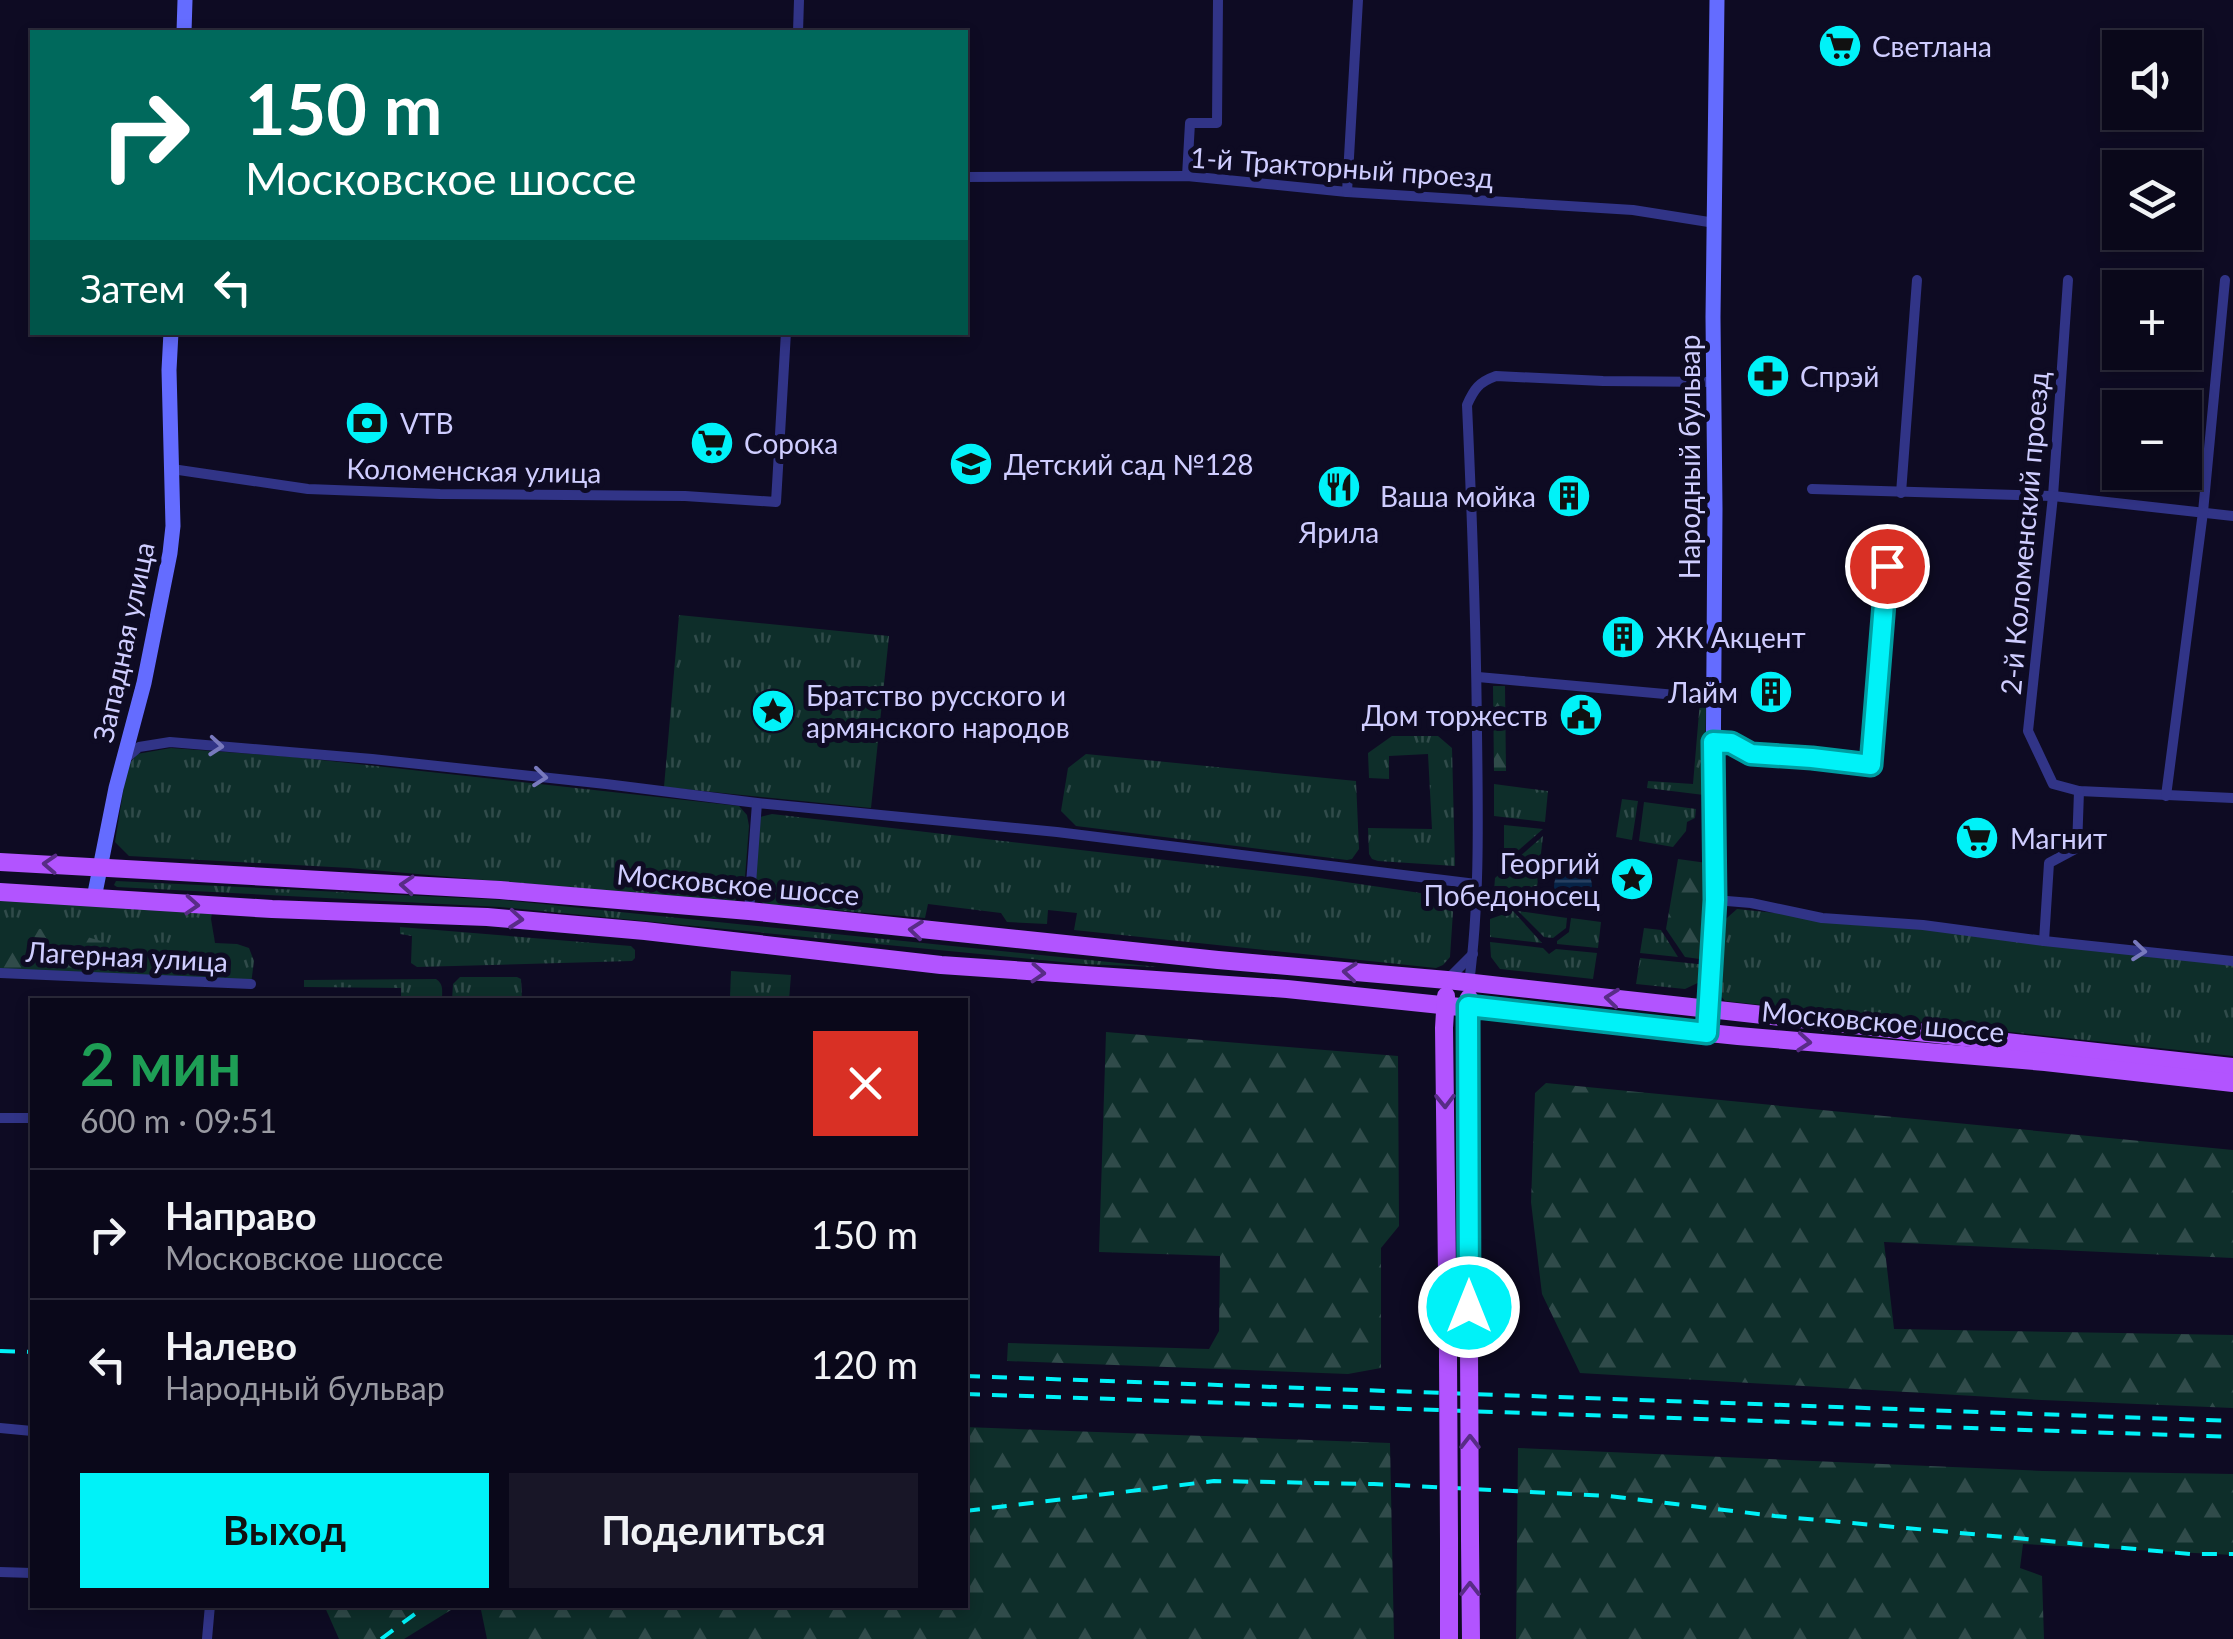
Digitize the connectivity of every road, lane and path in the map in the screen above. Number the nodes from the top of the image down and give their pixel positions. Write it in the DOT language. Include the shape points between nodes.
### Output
graph roads {
  1 [pos="185,0"];
  2 [pos="799,0"];
  3 [pos="1218,0"];
  4 [pos="1358,0"];
  5 [pos="1717,0"];
  6 [pos="184,30"];
  7 [pos="798,30"];
  8 [pos="1187,176"];
  9 [pos="968,177"];
  10 [pos="1347,192"];
  11 [pos="1715,223"];
  12 [pos="1917,280"];
  13 [pos="2068,280"];
  14 [pos="2225,280"];
  15 [pos="171,335"];
  16 [pos="786,335"];
  17 [pos="1715,382"];
  18 [pos="172,469"];
  19 [pos="1812,488"];
  20 [pos="1902,493"];
  21 [pos="2054,496"];
  22 [pos="2203,512"];
  23 [pos="2233,516"];
  24 [pos="1887,566"];
  25 [pos="1478,677"];
  26 [pos="1713,701"];
  27 [pos="1713,742"];
  28 [pos="124,760"];
  29 [pos="2079,791"];
  30 [pos="2166,796"];
  31 [pos="2233,798"];
  32 [pos="757,803"];
  33 [pos="0,862"];
  34 [pos="101,867"];
  35 [pos="1476,884"];
  36 [pos="0,892"];
  37 [pos="94,898"];
  38 [pos="1715,900"];
  39 [pos="749,911"];
  40 [pos="2044,941"];
  41 [pos="1473,954"];
  42 [pos="2233,961"];
  43 [pos="0,972"];
  44 [pos="1447,980"];
  45 [pos="1470,983"];
  46 [pos="251,984"];
  47 [pos="1445,1004"];
  48 [pos="1468,1006"];
  49 [pos="1709,1009"];
  50 [pos="1707,1033"];
  51 [pos="2233,1067"];
  52 [pos="2233,1083"];
  53 [pos="0,1118"];
  54 [pos="30,1118"];
  55 [pos="0,1428"];
  56 [pos="30,1431"];
  57 [pos="0,1572"];
  58 [pos="30,1573"];
  59 [pos="210,1608"];
  60 [pos="207,1639"];
  61 [pos="1449,1639"];
  62 [pos="1470,1639"];
  1 -- 6 [label="street"];
  2 -- 7 [label="street"];
  3 -- 8 [label="street" via="1217,123 1190,123"];
  4 -- 10 [label="street"];
  5 -- 11 [label="street, Народный бульвар"];
  8 -- 9 [label="street, 1-й Тракторный проезд"];
  8 -- 10 [label="street, 1-й Тракторный проезд"];
  10 -- 11 [label="street, 1-й Тракторный проезд" via="1633,210"];
  11 -- 17 [label="street, Народный бульвар"];
  12 -- 20 [label="street"];
  13 -- 21 [label="street, 2-й Коломенский проезд"];
  14 -- 22 [label="street"];
  15 -- 18 [label="street, Западная улица"];
  16 -- 18 [label="street, Коломенская улица" via="776,502 308,489"];
  17 -- 25 [label="street" via="1496,376 1481,381 1467,405"];
  17 -- 26 [label="street, Народный бульвар"];
  18 -- 28 [label="street, Западная улица" via="170,553"];
  19 -- 20 [label="street"];
  20 -- 21 [label="street"];
  21 -- 22 [label="street"];
  21 -- 29 [label="street, 2-й Коломенский проезд" via="2028,732 2052,784"];
  22 -- 23 [label="street"];
  22 -- 30 [label="street"];
  24 -- 27 [label="street" via="1871,765 1751,754"];
  25 -- 26 [label="street"];
  25 -- 35 [label="street"];
  26 -- 27 [label="street, Народный бульвар"];
  27 -- 38 [label="street, Народный бульвар"];
  28 -- 32 [label="street, one-way" via="138,747 170,742"];
  28 -- 34 [label="street, Западная улица"];
  29 -- 30 [label="street"];
  29 -- 40 [label="street" via="2077,848 2048,863"];
  30 -- 31 [label="street"];
  32 -- 35 [label="street"];
  32 -- 39 [label="street"];
  34 -- 33 [label="main road, Московское шоссе, one-way"];
  34 -- 37 [label="street, Западная улица"];
  39 -- 34 [label="main road, Московское шоссе, one-way"];
  35 -- 41 [label="street"];
  36 -- 37 [label="main road, Московское шоссе"];
  37 -- 47 [label="main road, Московское шоссе, one-way" via="487,917 940,966"];
  38 -- 40 [label="street"];
  38 -- 49 [label="street, Народный бульвар"];
  44 -- 39 [label="main road, Московское шоссе, one-way"];
  40 -- 42 [label="street, one-way"];
  41 -- 44 [label="street"];
  41 -- 45 [label="street"];
  43 -- 46 [label="street, Лагерная улица"];
  44 -- 45 [label="main road, Московское шоссе"];
  44 -- 47 [label="main road"];
  45 -- 48 [label="main road"];
  49 -- 45 [label="main road, Московское шоссе, one-way"];
  47 -- 48 [label="main road, Московское шоссе"];
  47 -- 61 [label="main road, one-way, bridge"];
  48 -- 50 [label="main road, Московское шоссе"];
  62 -- 48 [label="main road, one-way, bridge"];
  49 -- 50 [label="street, Народный бульвар"];
  49 -- 51 [label="main road, Московское шоссе"];
  50 -- 52 [label="main road, Московское шоссе, one-way"];
  53 -- 54 [label="street"];
  55 -- 56 [label="street"];
  57 -- 58 [label="street"];
  59 -- 60 [label="street"];
}
